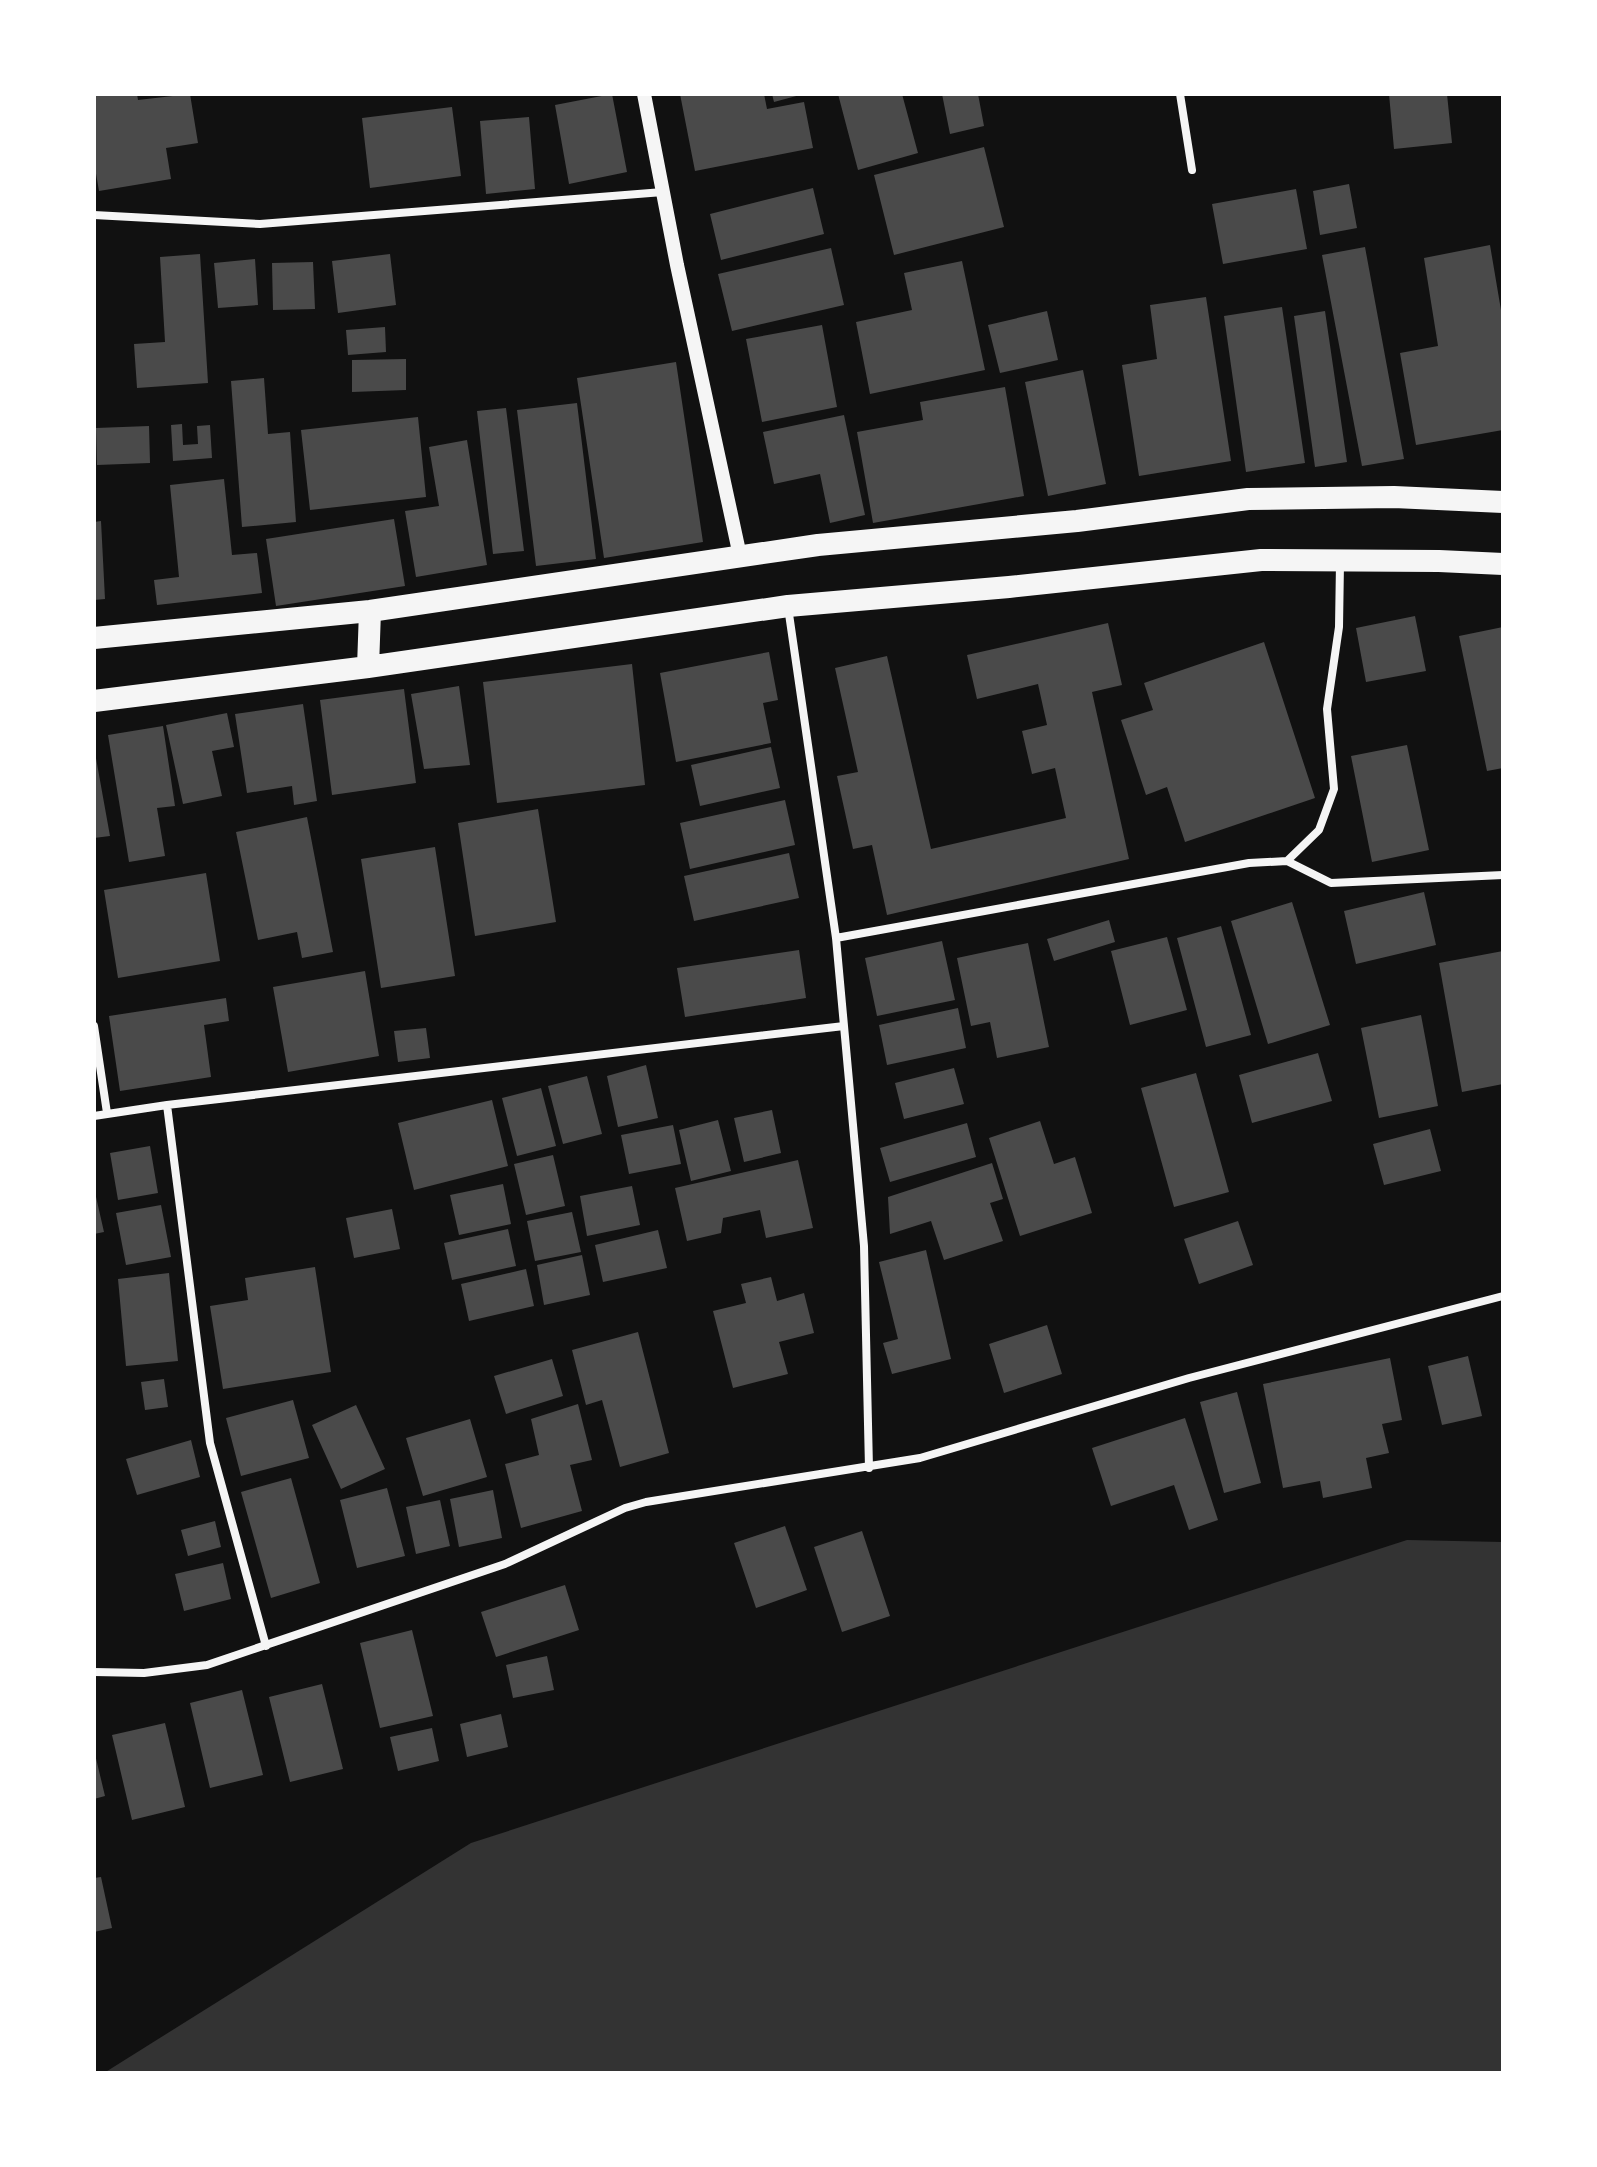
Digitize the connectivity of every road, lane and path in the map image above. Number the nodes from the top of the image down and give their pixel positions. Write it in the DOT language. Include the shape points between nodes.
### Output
graph roads {
  1 [pos="644,94"];
  2 [pos="1180,94"];
  3 [pos="1192,170"];
  4 [pos="663,192"];
  5 [pos="94,215"];
  6 [pos="1503,502"];
  7 [pos="740,556"];
  8 [pos="1340,560"];
  9 [pos="1503,564"];
  10 [pos="788,606"];
  11 [pos="370,611"];
  12 [pos="94,638"];
  13 [pos="368,667"];
  14 [pos="94,701"];
  15 [pos="1287,861"];
  16 [pos="1503,875"];
  17 [pos="836,938"];
  18 [pos="94,1026"];
  19 [pos="844,1026"];
  20 [pos="167,1105"];
  21 [pos="107,1113"];
  22 [pos="94,1116"];
  23 [pos="1503,1296"];
  24 [pos="869,1468"];
  25 [pos="266,1646"];
  26 [pos="94,1672"];
  1 -- 4 [label="street"];
  2 -- 3 [label="street"];
  4 -- 5 [label="street" via="260,224"];
  4 -- 7 [label="street"];
  6 -- 7 [label="highway" via="1248,499"];
  7 -- 11 [label="highway"];
  8 -- 9 [label="highway"];
  8 -- 10 [label="highway" via="1261,560"];
  8 -- 15 [label="street" via="1339,627 1327,709 1334,789 1319,830"];
  10 -- 13 [label="highway"];
  10 -- 17 [label="street"];
  11 -- 12 [label="highway"];
  11 -- 13 [label="highway"];
  13 -- 14 [label="highway"];
  15 -- 16 [label="street" via="1331,883"];
  15 -- 17 [label="street" via="1178,875"];
  17 -- 19 [label="street"];
  18 -- 21 [label="street"];
  19 -- 20 [label="street"];
  19 -- 24 [label="street" via="864,1246"];
  20 -- 21 [label="street"];
  20 -- 25 [label="street" via="210,1443"];
  21 -- 22 [label="street"];
  23 -- 24 [label="street"];
  24 -- 25 [label="street" via="625,1508 505,1564"];
  25 -- 26 [label="street" via="207,1665 144,1673"];
}
